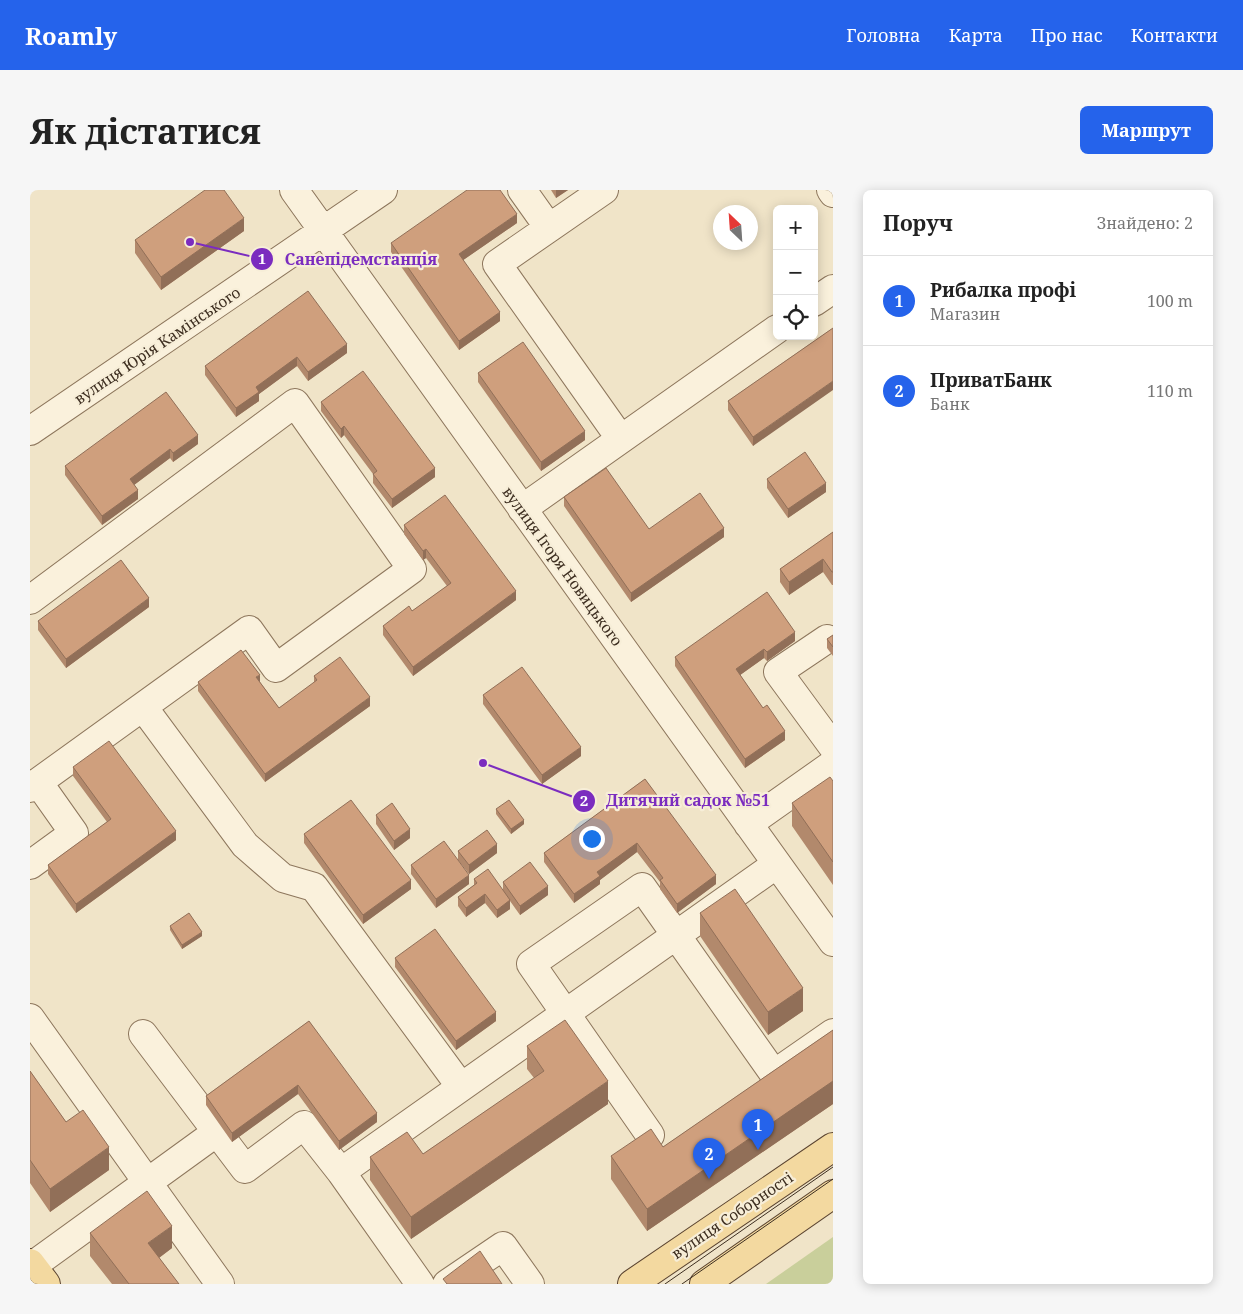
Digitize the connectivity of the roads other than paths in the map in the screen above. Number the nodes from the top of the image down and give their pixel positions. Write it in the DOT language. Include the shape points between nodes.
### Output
graph roads {
  1 [pos="294,190"];
  2 [pos="383,190"];
  3 [pos="522,190"];
  4 [pos="604,190"];
  5 [pos="831,190"];
  6 [pos="833,193"];
  7 [pos="549,228"];
  8 [pos="323,231"];
  9 [pos="833,289"];
  10 [pos="818,299"];
  11 [pos="773,332"];
  12 [pos="30,431"];
  13 [pos="620,438"];
  14 [pos="522,509"];
  15 [pos="30,600"];
  16 [pos="827,639"];
  17 [pos="143,707"];
  18 [pos="833,747"];
  19 [pos="833,764"];
  20 [pos="34,785"];
  21 [pos="748,824"];
  22 [pos="777,864"];
  23 [pos="30,865"];
  24 [pos="676,935"];
  25 [pos="833,942"];
  26 [pos="566,1013"];
  27 [pos="30,1018"];
  28 [pos="833,1033"];
  29 [pos="143,1034"];
  30 [pos="461,1088"];
  31 [pos="217,1132"];
  32 [pos="650,1135"];
  33 [pos="833,1147"];
  34 [pos="341,1172"];
  35 [pos="147,1182"];
  36 [pos="833,1194"];
  37 [pos="36,1271"];
  38 [pos="220,1284"];
  39 [pos="420,1284"];
  40 [pos="447,1284"];
  41 [pos="530,1284"];
  42 [pos="632,1284"];
  43 [pos="704,1284"];
  1 -- 8 [label="street, вулиця Ігоря Новицького"];
  2 -- 8 [label="street, вулиця Юрія Камінського"];
  3 -- 7 [label="street"];
  4 -- 7 [label="street"];
  5 -- 6 [label="street"];
  7 -- 13 [label="street" via="497,264"];
  8 -- 12 [label="street, вулиця Юрія Камінського"];
  8 -- 14 [label="street, вулиця Ігоря Новицького"];
  9 -- 10 [label="street"];
  11 -- 13 [label="street"];
  13 -- 14 [label="street"];
  14 -- 21 [label="street, вулиця Ігоря Новицького"];
  15 -- 17 [label="street" via="295,402 412,569 276,668 249,630"];
  16 -- 18 [label="street" via="778,672"];
  17 -- 20 [label="street"];
  17 -- 30 [label="street" via="245,844 283,878 314,887"];
  19 -- 21 [label="street"];
  20 -- 23 [label="street" via="74,833"];
  21 -- 22 [label="street, вулиця Ігоря Новицького"];
  22 -- 24 [label="street"];
  22 -- 25 [label="street, вулиця Ігоря Новицького"];
  24 -- 26 [label="street"];
  24 -- 26 [label="street" via="642,887 531,964"];
  24 -- 28 [label="street" via="774,1074"];
  26 -- 30 [label="street"];
  26 -- 32 [label="street"];
  27 -- 35 [label="street"];
  29 -- 31 [label="street"];
  30 -- 34 [label="street"];
  31 -- 34 [label="street" via="245,1169 304,1125"];
  31 -- 35 [label="street"];
  33 -- 42 [label="main road, вулиця Соборності"];
  34 -- 39 [label="street"];
  35 -- 37 [label="street"];
  35 -- 38 [label="street"];
  36 -- 43 [label="main road"];
  40 -- 41 [label="street" via="503,1246"];
}
